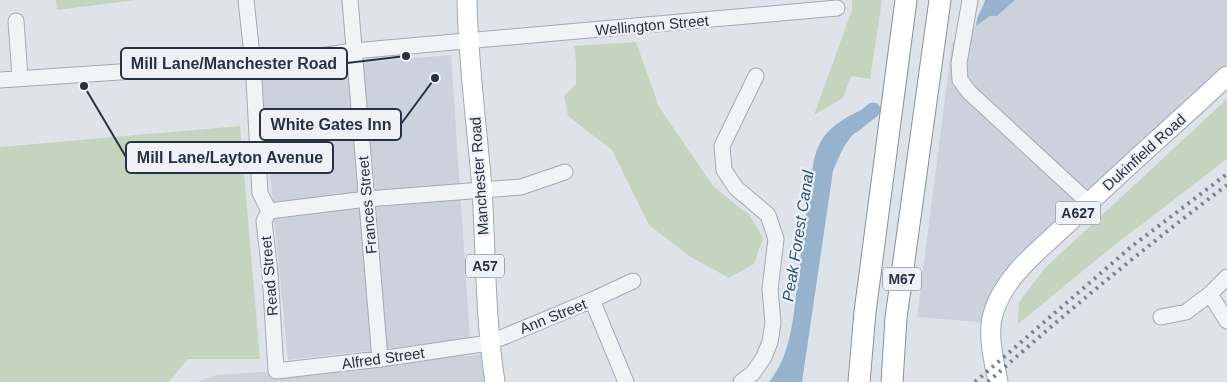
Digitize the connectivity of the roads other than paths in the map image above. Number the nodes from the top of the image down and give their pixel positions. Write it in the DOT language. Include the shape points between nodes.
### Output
graph roads {
  1 [pos="246,0"];
  2 [pos="350,0"];
  3 [pos="467,0"];
  4 [pos="906,0"];
  5 [pos="940,0"];
  6 [pos="970,1"];
  7 [pos="837,8"];
  8 [pos="16,21"];
  9 [pos="468,42"];
  10 [pos="353,51"];
  11 [pos="248,67"];
  12 [pos="756,76"];
  13 [pos="1227,76"];
  14 [pos="20,78"];
  15 [pos="0,80"];
  16 [pos="565,172"];
  17 [pos="482,189"];
  18 [pos="367,199"];
  19 [pos="1088,202"];
  20 [pos="268,211"];
  21 [pos="1227,277"];
  22 [pos="633,281"];
  23 [pos="1210,294"];
  24 [pos="592,300"];
  25 [pos="1161,317"];
  26 [pos="1227,321"];
  27 [pos="489,343"];
  28 [pos="380,359"];
  29 [pos="276,371"];
  30 [pos="494,382"];
  31 [pos="626,382"];
  32 [pos="741,382"];
  33 [pos="858,382"];
  34 [pos="892,382"];
  35 [pos="998,382"];
  1 -- 11 [label="street" via="252,55"];
  2 -- 10 [label="street, Frances Street"];
  3 -- 9 [label="main road, Manchester Road / A57"];
  4 -- 33 [label="highway, M67"];
  5 -- 34 [label="highway, M67" via="896,318"];
  6 -- 19 [label="street" via="959,63 960,80"];
  7 -- 9 [label="street, Wellington Street"];
  8 -- 14 [label="street"];
  9 -- 10 [label="street, Wellington Street"];
  9 -- 17 [label="main road, Manchester Road / A57"];
  10 -- 11 [label="street, Wellington Street"];
  10 -- 18 [label="street, Frances Street"];
  11 -- 14 [label="street, Wellington Street" via="238,64"];
  11 -- 20 [label="street, Read Street" via="254,79 260,193"];
  12 -- 32 [label="street" via="722,146 724,170 736,188 768,215 776,239 770,289 773,323 770,342 753,373"];
  13 -- 19 [label="main road, Dukinfield Road / A627"];
  14 -- 15 [label="street, Wellington Street"];
  16 -- 17 [label="street" via="521,187"];
  17 -- 18 [label="street"];
  17 -- 27 [label="main road, Manchester Road / A57"];
  18 -- 20 [label="street"];
  18 -- 28 [label="street, Frances Street"];
  19 -- 35 [label="main road, Dukinfield Road / A627" via="1013,276 997,303 991,323 991,341"];
  20 -- 29 [label="street, Read Street" via="264,221"];
  21 -- 23 [label="street"];
  22 -- 24 [label="street"];
  23 -- 25 [label="street" via="1186,312"];
  23 -- 26 [label="street"];
  24 -- 27 [label="street, Ann Street"];
  24 -- 31 [label="street, Ann Street"];
  27 -- 28 [label="street, Alfred Street"];
  27 -- 30 [label="main road, Manchester Road / A57"];
  28 -- 29 [label="street, Alfred Street"];
}
